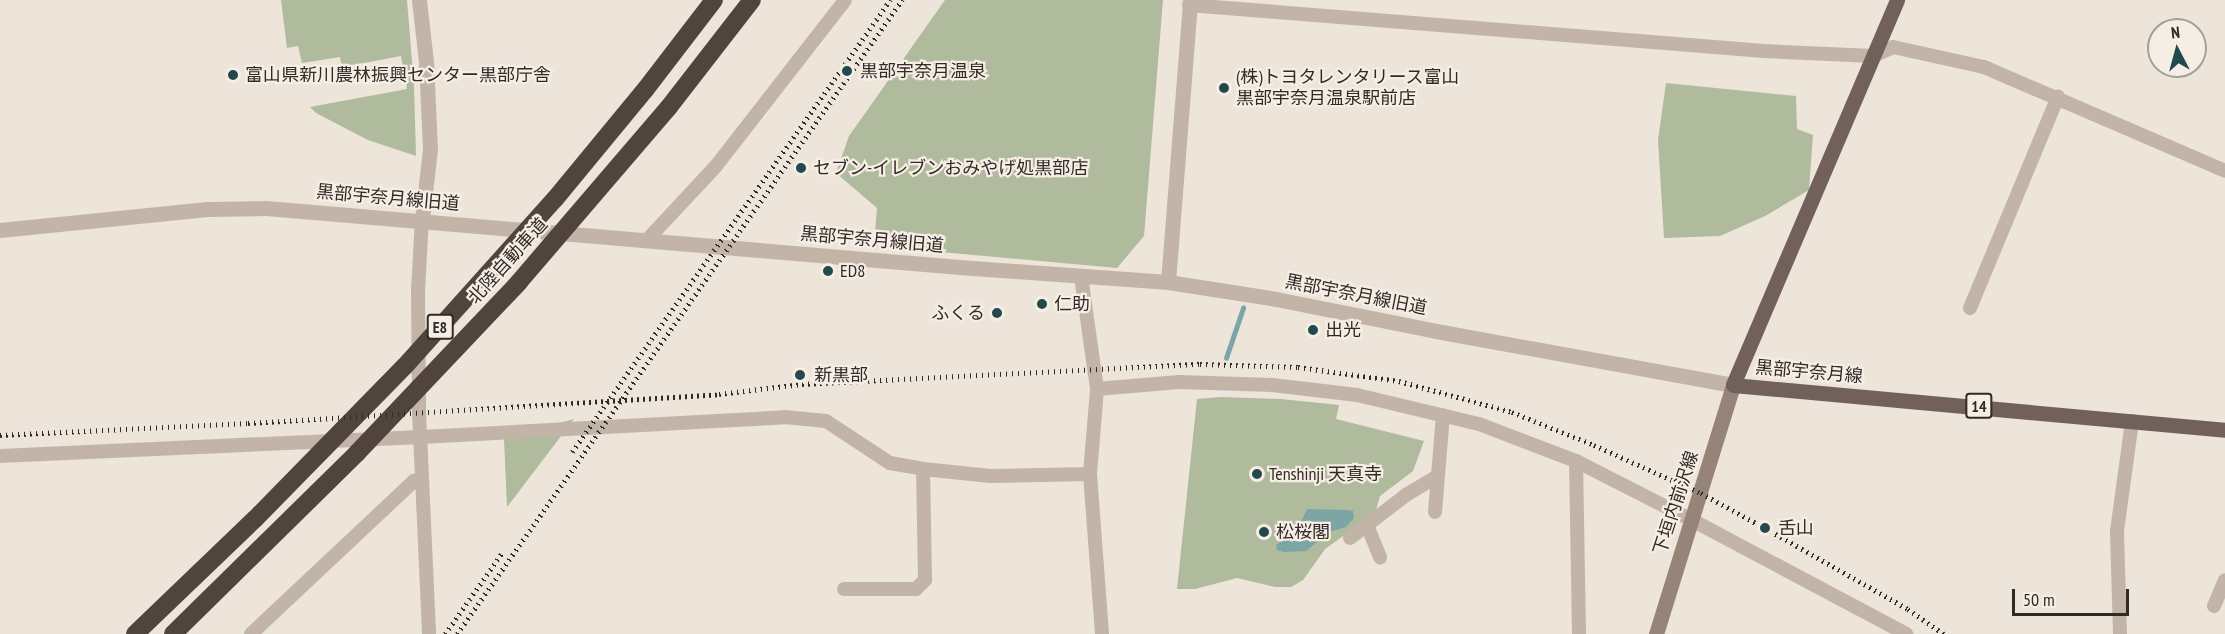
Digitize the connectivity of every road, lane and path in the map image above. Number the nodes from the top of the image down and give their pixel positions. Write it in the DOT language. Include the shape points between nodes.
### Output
graph roads {
  1 [pos="419,0"];
  2 [pos="714,0"];
  3 [pos="752,0"];
  4 [pos="845,0"];
  5 [pos="1897,0"];
  6 [pos="1190,3"];
  7 [pos="1873,56"];
  8 [pos="2058,97"];
  9 [pos="2225,171"];
  10 [pos="422,219"];
  11 [pos="0,230"];
  12 [pos="647,240"];
  13 [pos="1081,276"];
  14 [pos="1168,282"];
  15 [pos="1970,308"];
  16 [pos="1733,385"];
  17 [pos="1097,389"];
  18 [pos="1443,415"];
  19 [pos="2132,421"];
  20 [pos="2225,430"];
  21 [pos="421,438"];
  22 [pos="0,456"];
  23 [pos="1576,461"];
  24 [pos="922,469"];
  25 [pos="1090,474"];
  26 [pos="1436,477"];
  27 [pos="422,480"];
  28 [pos="1435,512"];
  29 [pos="1690,519"];
  30 [pos="1366,525"];
  31 [pos="1350,538"];
  32 [pos="1380,557"];
  33 [pos="2225,580"];
  34 [pos="844,590"];
  35 [pos="2214,606"];
  36 [pos="1898,632"];
  37 [pos="135,634"];
  38 [pos="173,634"];
  39 [pos="251,634"];
  40 [pos="429,634"];
  41 [pos="1102,634"];
  42 [pos="1579,634"];
  43 [pos="1656,634"];
  44 [pos="2120,634"];
  1 -- 10 [label="street" via="429,148"];
  2 -- 37 [label="highway, 北陸自動車道 / E8" via="555,199 412,357"];
  3 -- 38 [label="highway, 北陸自動車道 / E8" via="669,107 503,299 357,453"];
  4 -- 12 [label="street" via="716,166"];
  5 -- 7 [label="main road, 黒部宇奈月線"];
  6 -- 7 [label="street" via="1764,51"];
  6 -- 14 [label="street"];
  7 -- 8 [label="street" via="1893,47 1984,67"];
  7 -- 16 [label="main road, 黒部宇奈月線"];
  8 -- 9 [label="street"];
  8 -- 15 [label="street"];
  10 -- 11 [label="street, 黒部宇奈月線旧道" via="266,208 207,209"];
  10 -- 12 [label="street, 黒部宇奈月線旧道"];
  10 -- 21 [label="street" via="418,290"];
  12 -- 13 [label="street, 黒部宇奈月線旧道"];
  13 -- 14 [label="street, 黒部宇奈月線旧道"];
  13 -- 17 [label="street"];
  14 -- 16 [label="street, 黒部宇奈月線旧道" via="1276,298"];
  16 -- 19 [label="main road, 黒部宇奈月線 / 14"];
  16 -- 29 [label="main road, 下垣内前沢線"];
  17 -- 18 [label="street" via="1179,382 1272,385 1357,395"];
  17 -- 25 [label="street"];
  18 -- 23 [label="street" via="1479,424"];
  18 -- 26 [label="street"];
  19 -- 20 [label="main road, 黒部宇奈月線 / 14"];
  19 -- 44 [label="street" via="2117,531"];
  21 -- 22 [label="street"];
  21 -- 24 [label="street" via="785,417 826,421 890,463"];
  21 -- 27 [label="street"];
  23 -- 29 [label="street"];
  23 -- 42 [label="street"];
  24 -- 25 [label="street" via="992,476"];
  24 -- 34 [label="street" via="925,580 916,589"];
  25 -- 41 [label="street"];
  26 -- 28 [label="street"];
  26 -- 30 [label="street"];
  27 -- 39 [label="street" via="414,480"];
  27 -- 40 [label="street"];
  29 -- 36 [label="street"];
  29 -- 43 [label="main road, 下垣内前沢線"];
  30 -- 31 [label="street"];
  30 -- 32 [label="street"];
  33 -- 35 [label="street"];
}
